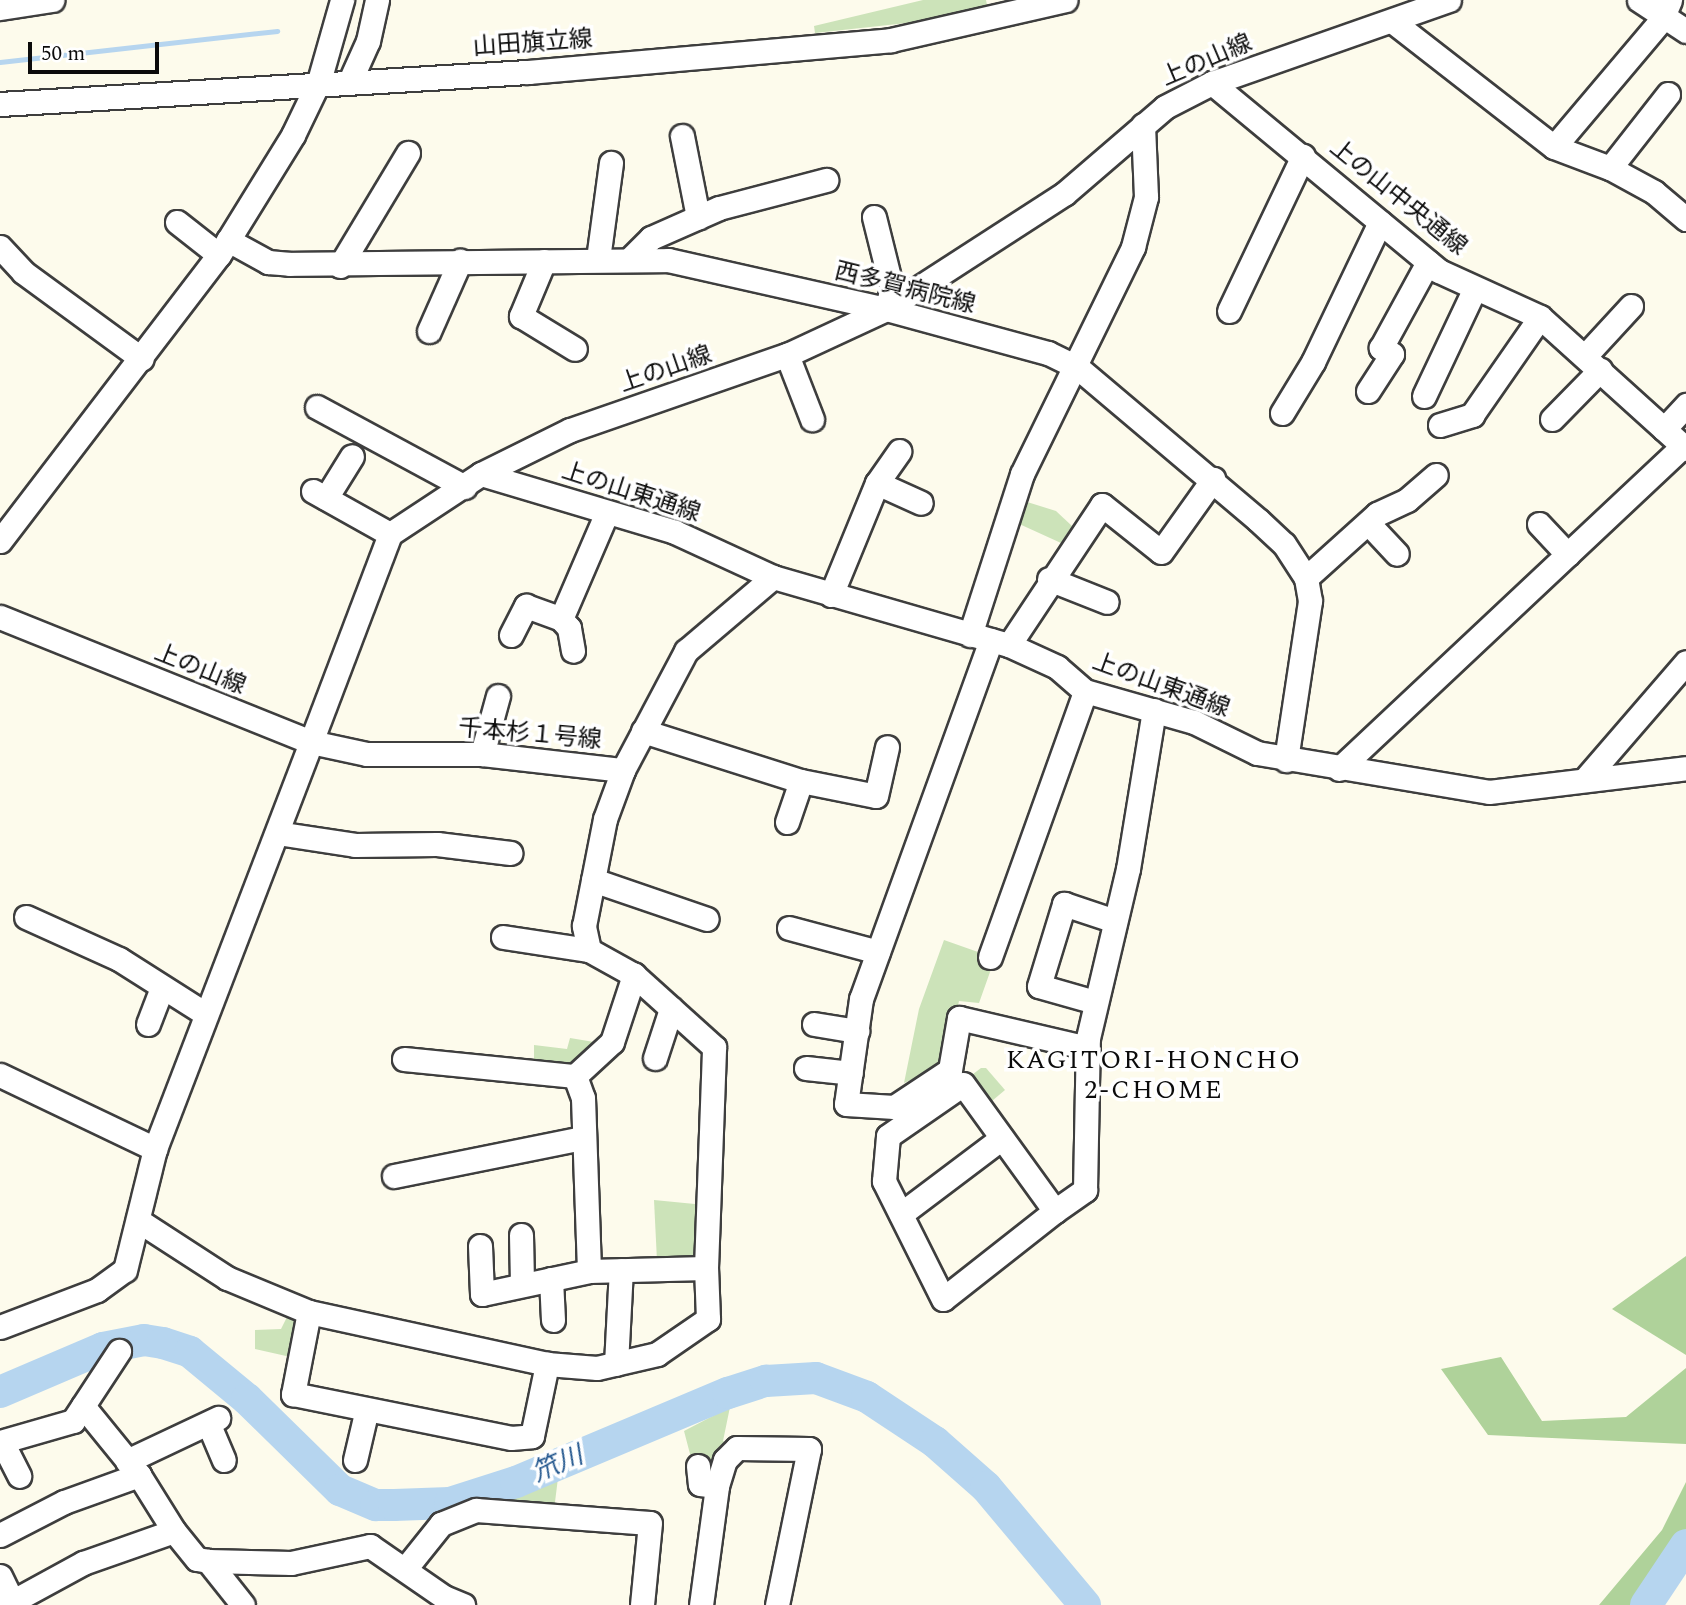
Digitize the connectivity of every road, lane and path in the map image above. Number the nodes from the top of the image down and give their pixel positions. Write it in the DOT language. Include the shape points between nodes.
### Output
graph roads {
  1 [pos="52,0"];
  2 [pos="342,0"];
  3 [pos="377,0"];
  4 [pos="1065,0"];
  5 [pos="1449,0"];
  6 [pos="1639,0"];
  7 [pos="0,8"];
  8 [pos="1666,9"];
  9 [pos="1392,21"];
  10 [pos="1686,31"];
  11 [pos="350,81"];
  12 [pos="319,82"];
  13 [pos="1212,83"];
  14 [pos="1668,94"];
  15 [pos="0,104"];
  16 [pos="1143,125"];
  17 [pos="682,136"];
  18 [pos="1554,147"];
  19 [pos="408,153"];
  20 [pos="1303,156"];
  21 [pos="611,163"];
  22 [pos="1611,168"];
  23 [pos="826,180"];
  24 [pos="698,217"];
  25 [pos="874,217"];
  26 [pos="1686,219"];
  27 [pos="177,222"];
  28 [pos="1380,222"];
  29 [pos="0,247"];
  30 [pos="223,247"];
  31 [pos="632,257"];
  32 [pos="598,259"];
  33 [pos="460,261"];
  34 [pos="544,261"];
  35 [pos="1428,262"];
  36 [pos="340,266"];
  37 [pos="1475,288"];
  38 [pos="1630,306"];
  39 [pos="886,309"];
  40 [pos="1229,311"];
  41 [pos="1540,317"];
  42 [pos="429,331"];
  43 [pos="575,349"];
  44 [pos="787,355"];
  45 [pos="142,359"];
  46 [pos="1592,363"];
  47 [pos="1077,367"];
  48 [pos="1368,391"];
  49 [pos="1424,396"];
  50 [pos="1686,405"];
  51 [pos="317,407"];
  52 [pos="1282,413"];
  53 [pos="812,419"];
  54 [pos="1552,419"];
  55 [pos="1440,425"];
  56 [pos="1664,429"];
  57 [pos="1685,447"];
  58 [pos="899,451"];
  59 [pos="352,456"];
  60 [pos="1436,475"];
  61 [pos="1213,479"];
  62 [pos="473,480"];
  63 [pos="877,482"];
  64 [pos="921,503"];
  65 [pos="607,512"];
  66 [pos="1368,523"];
  67 [pos="1539,524"];
  68 [pos="390,534"];
  69 [pos="0,541"];
  70 [pos="1397,554"];
  71 [pos="1568,555"];
  72 [pos="773,577"];
  73 [pos="1306,578"];
  74 [pos="1049,579"];
  75 [pos="831,595"];
  76 [pos="1107,602"];
  77 [pos="0,617"];
  78 [pos="561,619"];
  79 [pos="511,635"];
  80 [pos="990,640"];
  81 [pos="573,651"];
  82 [pos="1686,662"];
  83 [pos="1085,691"];
  84 [pos="498,696"];
  85 [pos="1154,710"];
  86 [pos="643,731"];
  87 [pos="311,743"];
  88 [pos="887,747"];
  89 [pos="482,754"];
  90 [pos="1286,760"];
  91 [pos="1686,768"];
  92 [pos="1339,769"];
  93 [pos="624,770"];
  94 [pos="1586,778"];
  95 [pos="801,782"];
  96 [pos="787,822"];
  97 [pos="276,832"];
  98 [pos="510,853"];
  99 [pos="593,880"];
  100 [pos="26,917"];
  101 [pos="707,919"];
  102 [pos="1112,920"];
  103 [pos="789,928"];
  104 [pos="503,937"];
  105 [pos="589,950"];
  106 [pos="878,952"];
  107 [pos="990,957"];
  108 [pos="634,975"];
  109 [pos="162,988"];
  110 [pos="1095,1002"];
  111 [pos="671,1009"];
  112 [pos="204,1013"];
  113 [pos="148,1024"];
  114 [pos="814,1024"];
  115 [pos="857,1031"];
  116 [pos="1088,1048"];
  117 [pos="655,1058"];
  118 [pos="404,1059"];
  119 [pos="806,1068"];
  120 [pos="851,1073"];
  121 [pos="0,1075"];
  122 [pos="575,1076"];
  123 [pos="582,1138"];
  124 [pos="1002,1138"];
  125 [pos="155,1149"];
  126 [pos="394,1176"];
  127 [pos="1055,1211"];
  128 [pos="901,1214"];
  129 [pos="139,1220"];
  130 [pos="521,1236"];
  131 [pos="480,1246"];
  132 [pos="706,1268"];
  133 [pos="621,1270"];
  134 [pos="589,1271"];
  135 [pos="551,1279"];
  136 [pos="522,1284"];
  137 [pos="309,1312"];
  138 [pos="553,1320"];
  139 [pos="0,1327"];
  140 [pos="119,1351"];
  141 [pos="547,1364"];
  142 [pos="616,1364"];
  143 [pos="83,1406"];
  144 [pos="367,1409"];
  145 [pos="1,1442"];
  146 [pos="224,1460"];
  147 [pos="355,1460"];
  148 [pos="698,1466"];
  149 [pos="133,1468"];
  150 [pos="19,1476"];
  151 [pos="717,1486"];
  152 [pos="174,1531"];
  153 [pos="0,1535"];
  154 [pos="208,1562"];
  155 [pos="405,1569"];
  156 [pos="0,1576"];
  157 [pos="450,1602"];
  158 [pos="11,1604"];
  159 [pos="243,1605"];
  160 [pos="642,1605"];
  161 [pos="701,1605"];
  162 [pos="778,1605"];
  1 -- 7 [label="street"];
  2 -- 12 [label="street"];
  3 -- 11 [label="street" via="368,41"];
  4 -- 11 [label="street, 山田旗立線" via="891,40 528,72"];
  5 -- 9 [label="street, 上の山線"];
  6 -- 8 [label="street"];
  8 -- 10 [label="street"];
  8 -- 18 [label="street"];
  9 -- 13 [label="street, 上の山線"];
  9 -- 18 [label="street"];
  11 -- 12 [label="street, 山田旗立線"];
  12 -- 15 [label="street, 山田旗立線"];
  12 -- 30 [label="street" via="293,135"];
  13 -- 16 [label="street, 上の山線" via="1165,107"];
  13 -- 20 [label="street, 上の山中央通線"];
  14 -- 22 [label="street"];
  16 -- 39 [label="street, 上の山線" via="1064,194"];
  16 -- 47 [label="street" via="1146,197 1133,247"];
  17 -- 24 [label="street"];
  18 -- 22 [label="street"];
  19 -- 36 [label="street"];
  20 -- 28 [label="street, 上の山中央通線"];
  20 -- 40 [label="street"];
  21 -- 32 [label="street"];
  22 -- 26 [label="street" via="1654,192"];
  23 -- 24 [label="street"];
  24 -- 31 [label="street" via="651,238"];
  25 -- 39 [label="street" via="892,289"];
  27 -- 30 [label="street, 西多賀病院線"];
  28 -- 35 [label="street, 上の山中央通線"];
  28 -- 52 [label="street" via="1313,362"];
  29 -- 45 [label="street" via="23,272"];
  30 -- 36 [label="street, 西多賀病院線" via="268,262"];
  30 -- 45 [label="street"];
  31 -- 32 [label="street, 西多賀病院線"];
  31 -- 39 [label="street, 西多賀病院線" via="668,260"];
  32 -- 34 [label="street, 西多賀病院線"];
  33 -- 34 [label="street, 西多賀病院線"];
  33 -- 36 [label="street, 西多賀病院線"];
  33 -- 42 [label="street"];
  34 -- 43 [label="street" via="521,316"];
  35 -- 37 [label="street, 上の山中央通線"];
  35 -- 48 [label="street" via="1381,348 1392,354"];
  37 -- 41 [label="street, 上の山中央通線"];
  37 -- 49 [label="street"];
  38 -- 46 [label="street"];
  39 -- 44 [label="street, 上の山線"];
  39 -- 47 [label="street, 西多賀病院線" via="1048,353"];
  41 -- 46 [label="street, 上の山中央通線"];
  41 -- 55 [label="street" via="1472,415"];
  44 -- 53 [label="street"];
  44 -- 62 [label="street, 上の山線" via="570,430"];
  45 -- 69 [label="street"];
  46 -- 54 [label="street"];
  46 -- 56 [label="street, 上の山中央通線"];
  47 -- 61 [label="street, 西多賀病院線"];
  47 -- 80 [label="street" via="1022,474"];
  50 -- 56 [label="street"];
  51 -- 62 [label="street, 上の山東通線"];
  56 -- 57 [label="street, 上の山中央通線"];
  57 -- 71 [label="street"];
  58 -- 63 [label="street"];
  59 -- 68 [label="street" via="319,494"];
  60 -- 66 [label="street"];
  61 -- 73 [label="street, 西多賀病院線" via="1284,544"];
  61 -- 74 [label="street" via="1161,552 1102,505"];
  62 -- 65 [label="street, 上の山東通線"];
  62 -- 68 [label="street, 上の山線"];
  63 -- 64 [label="street"];
  63 -- 75 [label="street"];
  65 -- 72 [label="street, 上の山東通線" via="675,532"];
  65 -- 78 [label="street"];
  66 -- 70 [label="street"];
  66 -- 73 [label="street"];
  67 -- 71 [label="street"];
  68 -- 87 [label="street"];
  71 -- 92 [label="street"];
  72 -- 75 [label="street, 上の山東通線"];
  72 -- 86 [label="street, 千本杉１号線" via="686,651"];
  73 -- 90 [label="street, 西多賀病院線" via="1310,601"];
  74 -- 76 [label="street"];
  74 -- 80 [label="street"];
  75 -- 80 [label="street, 上の山東通線"];
  77 -- 87 [label="street, 上の山線"];
  78 -- 79 [label="street" via="526,606"];
  78 -- 81 [label="street" via="569,628"];
  80 -- 83 [label="street, 上の山東通線" via="1057,667"];
  80 -- 106 [label="street"];
  82 -- 94 [label="street"];
  83 -- 85 [label="street, 上の山東通線"];
  83 -- 107 [label="street"];
  84 -- 89 [label="street"];
  85 -- 90 [label="street, 上の山東通線" via="1194,722 1257,753"];
  85 -- 102 [label="street" via="1128,869"];
  86 -- 93 [label="street, 千本杉１号線"];
  86 -- 95 [label="street"];
  87 -- 89 [label="street, 千本杉１号線" via="366,754"];
  87 -- 97 [label="street"];
  88 -- 95 [label="street" via="876,796"];
  89 -- 93 [label="street, 千本杉１号線"];
  90 -- 92 [label="street, 上の山東通線"];
  91 -- 94 [label="street, 上の山東通線"];
  92 -- 94 [label="street, 上の山東通線" via="1489,792"];
  93 -- 99 [label="street" via="605,819"];
  95 -- 96 [label="street"];
  97 -- 98 [label="street" via="355,845 437,844"];
  97 -- 112 [label="street"];
  99 -- 101 [label="street"];
  99 -- 105 [label="street" via="584,926"];
  100 -- 109 [label="street" via="119,958"];
  102 -- 110 [label="street"];
  102 -- 110 [label="street" via="1064,904 1040,985"];
  103 -- 106 [label="street"];
  104 -- 105 [label="street"];
  105 -- 108 [label="street"];
  106 -- 115 [label="street" via="861,999"];
  108 -- 111 [label="street"];
  108 -- 122 [label="street" via="612,1042"];
  109 -- 112 [label="street"];
  109 -- 113 [label="street"];
  110 -- 116 [label="street"];
  111 -- 117 [label="street"];
  111 -- 132 [label="street" via="714,1047"];
  112 -- 125 [label="street"];
  114 -- 115 [label="street"];
  115 -- 120 [label="street"];
  116 -- 120 [label="street" via="959,1017 950,1070 894,1107 846,1104"];
  116 -- 127 [label="street" via="1085,1190"];
  118 -- 122 [label="street"];
  119 -- 120 [label="street"];
  121 -- 125 [label="street"];
  122 -- 123 [label="street" via="583,1098"];
  123 -- 126 [label="street"];
  123 -- 134 [label="street"];
  124 -- 127 [label="street"];
  124 -- 128 [label="street"];
  124 -- 128 [label="street" via="963,1084 888,1136 884,1181"];
  125 -- 129 [label="street"];
  127 -- 128 [label="street" via="943,1299"];
  129 -- 137 [label="street" via="227,1278"];
  129 -- 139 [label="street" via="125,1270 97,1290"];
  130 -- 136 [label="street"];
  131 -- 136 [label="street" via="482,1294"];
  132 -- 133 [label="street"];
  132 -- 142 [label="street" via="708,1319 657,1354"];
  133 -- 134 [label="street"];
  133 -- 142 [label="street"];
  134 -- 135 [label="street"];
  135 -- 136 [label="street"];
  135 -- 138 [label="street"];
  137 -- 141 [label="street"];
  137 -- 144 [label="street" via="293,1394"];
  140 -- 143 [label="street"];
  141 -- 142 [label="street" via="597,1368"];
  141 -- 144 [label="street" via="532,1436 511,1438"];
  143 -- 145 [label="street" via="73,1420"];
  143 -- 149 [label="street"];
  144 -- 147 [label="street"];
  145 -- 150 [label="street"];
  146 -- 149 [label="street" via="214,1422"];
  148 -- 151 [label="street" via="700,1484"];
  149 -- 152 [label="street"];
  149 -- 153 [label="street"];
  151 -- 161 [label="street"];
  151 -- 162 [label="street" via="725,1460 737,1448 808,1450"];
  152 -- 154 [label="street" via="197,1559"];
  152 -- 158 [label="street" via="83,1563"];
  154 -- 155 [label="street" via="291,1563 370,1546"];
  154 -- 159 [label="street"];
  155 -- 157 [label="street"];
  155 -- 160 [label="street" via="441,1524 476,1510 650,1523"];
  156 -- 158 [label="street"];
}
